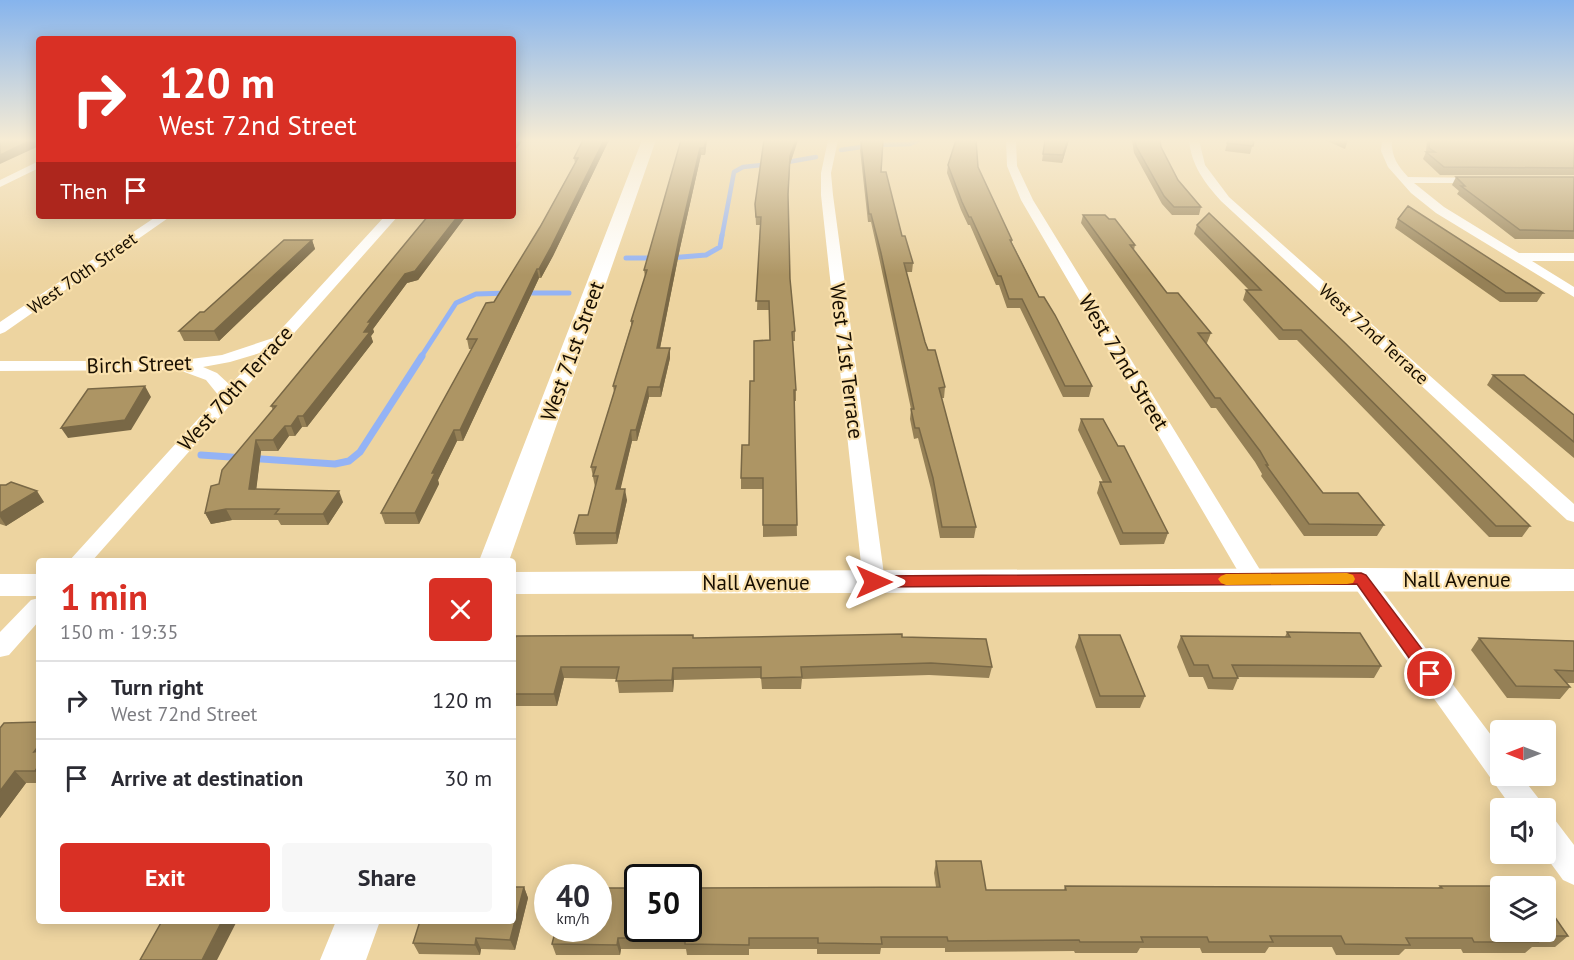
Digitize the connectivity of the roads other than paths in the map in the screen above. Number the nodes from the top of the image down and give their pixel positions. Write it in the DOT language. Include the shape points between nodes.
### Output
graph roads {
  1 [pos="633,185"];
  2 [pos="827,185"];
  3 [pos="1020,185"];
  4 [pos="1212,185"];
  5 [pos="1410,185"];
  6 [pos="161,219"];
  7 [pos="389,219"];
  8 [pos="1516,257"];
  9 [pos="1574,257"];
  10 [pos="1574,294"];
  11 [pos="0,329"];
  12 [pos="276,342"];
  13 [pos="0,366"];
  14 [pos="175,366"];
  15 [pos="228,396"];
  16 [pos="1574,515"];
  17 [pos="83,558"];
  18 [pos="495,558"];
  19 [pos="1254,579"];
  20 [pos="1361,579"];
  21 [pos="1574,580"];
  22 [pos="874,582"];
  23 [pos="516,584"];
  24 [pos="0,585"];
  25 [pos="36,585"];
  26 [pos="36,609"];
  27 [pos="0,648"];
  28 [pos="1490,755"];
  29 [pos="1556,845"];
  30 [pos="1574,870"];
  31 [pos="357,924"];
  32 [pos="343,960"];
  1 -- 18 [label="street, West 71st Street"];
  2 -- 22 [label="street, West 71st Terrace"];
  3 -- 19 [label="street, West 72nd Street"];
  4 -- 16 [label="street, West 72nd Terrace"];
  5 -- 8 [label="street" via="1440,210"];
  6 -- 11 [label="street, West 70th Street"];
  7 -- 12 [label="street, West 70th Terrace"];
  8 -- 9 [label="street"];
  8 -- 10 [label="street"];
  12 -- 14 [label="street, Birch Street" via="224,359"];
  12 -- 15 [label="street, West 70th Terrace"];
  13 -- 14 [label="street, Birch Street"];
  14 -- 15 [label="street" via="204,371 220,381"];
  15 -- 17 [label="street, West 70th Terrace"];
  19 -- 20 [label="street, Nall Avenue"];
  19 -- 22 [label="street, Nall Avenue"];
  20 -- 21 [label="street, Nall Avenue"];
  20 -- 28 [label="street"];
  22 -- 23 [label="street, Nall Avenue"];
  24 -- 25 [label="street"];
  26 -- 27 [label="street"];
  29 -- 30 [label="street"];
  31 -- 32 [label="street"];
}
